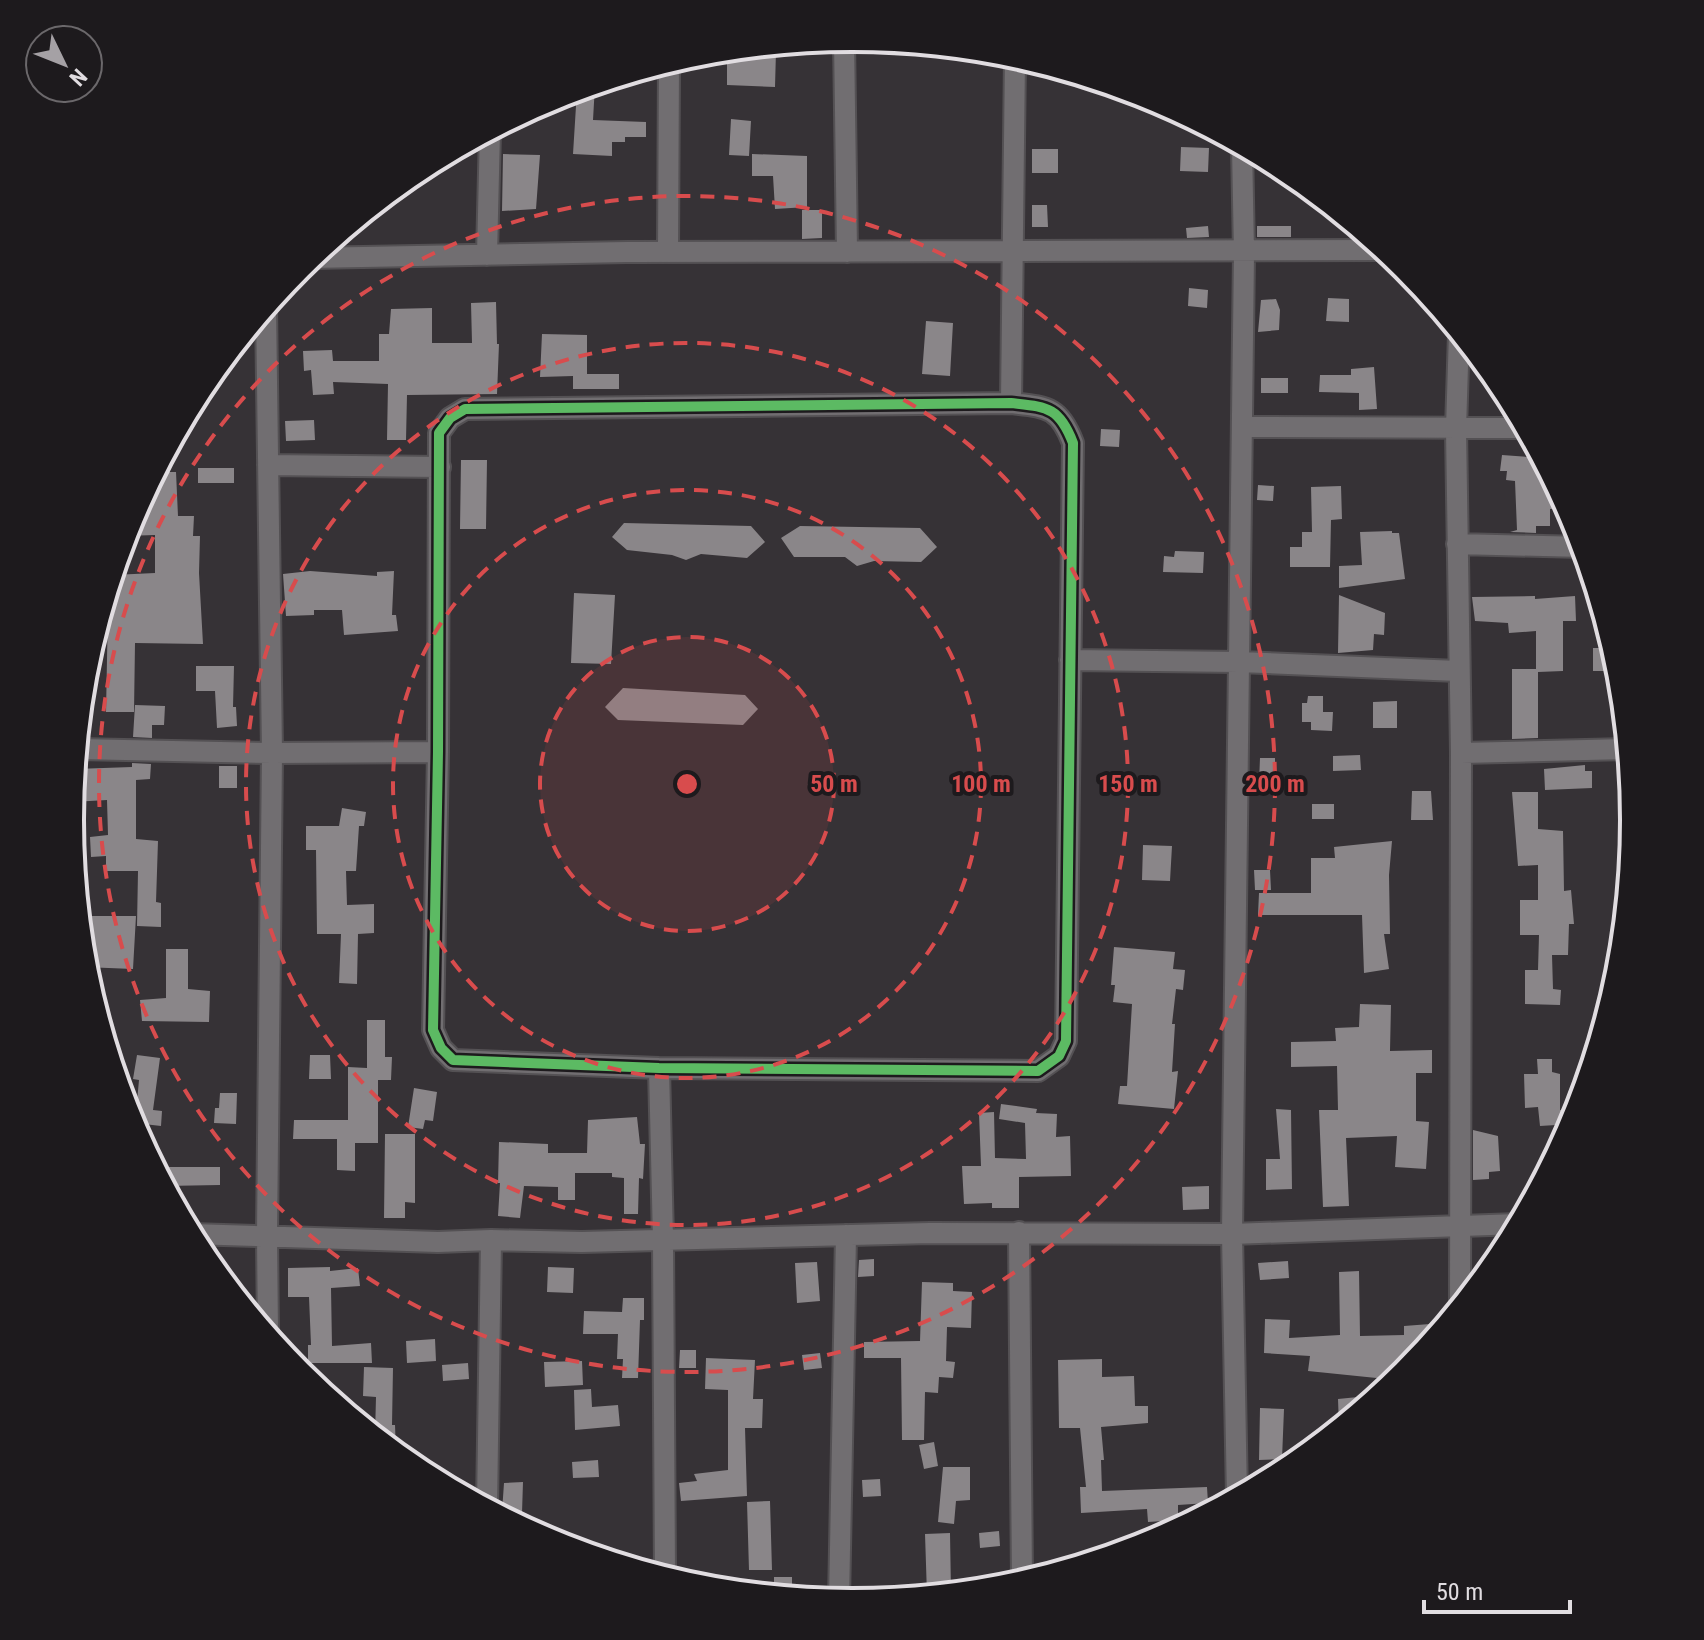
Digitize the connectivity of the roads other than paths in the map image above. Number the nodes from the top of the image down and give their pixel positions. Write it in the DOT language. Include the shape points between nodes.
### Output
graph roads {
  1 [pos="844,52"];
  2 [pos="1015,70"];
  3 [pos="669,74"];
  4 [pos="490,143"];
  5 [pos="1242,159"];
  6 [pos="1366,250"];
  7 [pos="668,252"];
  8 [pos="847,252"];
  9 [pos="1014,252"];
  10 [pos="1244,253"];
  11 [pos="487,255"];
  12 [pos="330,258"];
  13 [pos="266,324"];
  14 [pos="1458,349"];
  15 [pos="1011,403"];
  16 [pos="1242,427"];
  17 [pos="1512,428"];
  18 [pos="1456,429"];
  19 [pos="268,465"];
  20 [pos="440,467"];
  21 [pos="1457,544"];
  22 [pos="1569,547"];
  23 [pos="1070,660"];
  24 [pos="1239,662"];
  25 [pos="1458,671"];
  26 [pos="88,749"];
  27 [pos="1616,749"];
  28 [pos="438,752"];
  29 [pos="272,753"];
  30 [pos="1461,753"];
  31 [pos="659,1068"];
  32 [pos="1505,1224"];
  33 [pos="1459,1225"];
  34 [pos="1019,1232"];
  35 [pos="205,1234"];
  36 [pos="1232,1234"];
  37 [pos="267,1235"];
  38 [pos="846,1235"];
  39 [pos="491,1240"];
  40 [pos="663,1240"];
  41 [pos="1460,1289"];
  42 [pos="268,1317"];
  43 [pos="1237,1485"];
  44 [pos="487,1495"];
  45 [pos="665,1565"];
  46 [pos="1022,1569"];
  47 [pos="839,1587"];
  1 -- 8 [label="street"];
  2 -- 9 [label="street"];
  3 -- 7 [label="street"];
  4 -- 11 [label="street"];
  5 -- 10 [label="street"];
  6 -- 10 [label="street"];
  7 -- 8 [label="street"];
  7 -- 11 [label="street"];
  8 -- 9 [label="street"];
  9 -- 10 [label="street"];
  9 -- 15 [label="street"];
  10 -- 16 [label="street"];
  11 -- 12 [label="street"];
  13 -- 19 [label="street"];
  14 -- 18 [label="street"];
  15 -- 20 [label="street" via="465,409 439,433"];
  15 -- 23 [label="street" via="1046,407 1065,423 1073,443"];
  16 -- 18 [label="street"];
  16 -- 24 [label="street"];
  17 -- 18 [label="street"];
  18 -- 21 [label="street"];
  19 -- 20 [label="street"];
  19 -- 29 [label="street"];
  20 -- 28 [label="street"];
  21 -- 22 [label="street"];
  21 -- 25 [label="street"];
  23 -- 24 [label="street"];
  23 -- 31 [label="street" via="1066,1041 1059,1056 1038,1071"];
  24 -- 25 [label="street"];
  24 -- 36 [label="street"];
  25 -- 30 [label="street"];
  26 -- 29 [label="street"];
  27 -- 30 [label="street"];
  28 -- 29 [label="street"];
  28 -- 31 [label="street" via="433,1030 441,1048 453,1060"];
  29 -- 37 [label="street"];
  30 -- 33 [label="street"];
  31 -- 40 [label="street"];
  32 -- 33 [label="street"];
  33 -- 36 [label="street"];
  33 -- 41 [label="street"];
  34 -- 36 [label="street"];
  34 -- 38 [label="street"];
  34 -- 46 [label="street"];
  35 -- 37 [label="street"];
  36 -- 43 [label="street"];
  37 -- 39 [label="street"];
  37 -- 42 [label="street"];
  38 -- 40 [label="street"];
  38 -- 47 [label="street"];
  39 -- 40 [label="street"];
  39 -- 44 [label="street"];
  40 -- 45 [label="street"];
}
